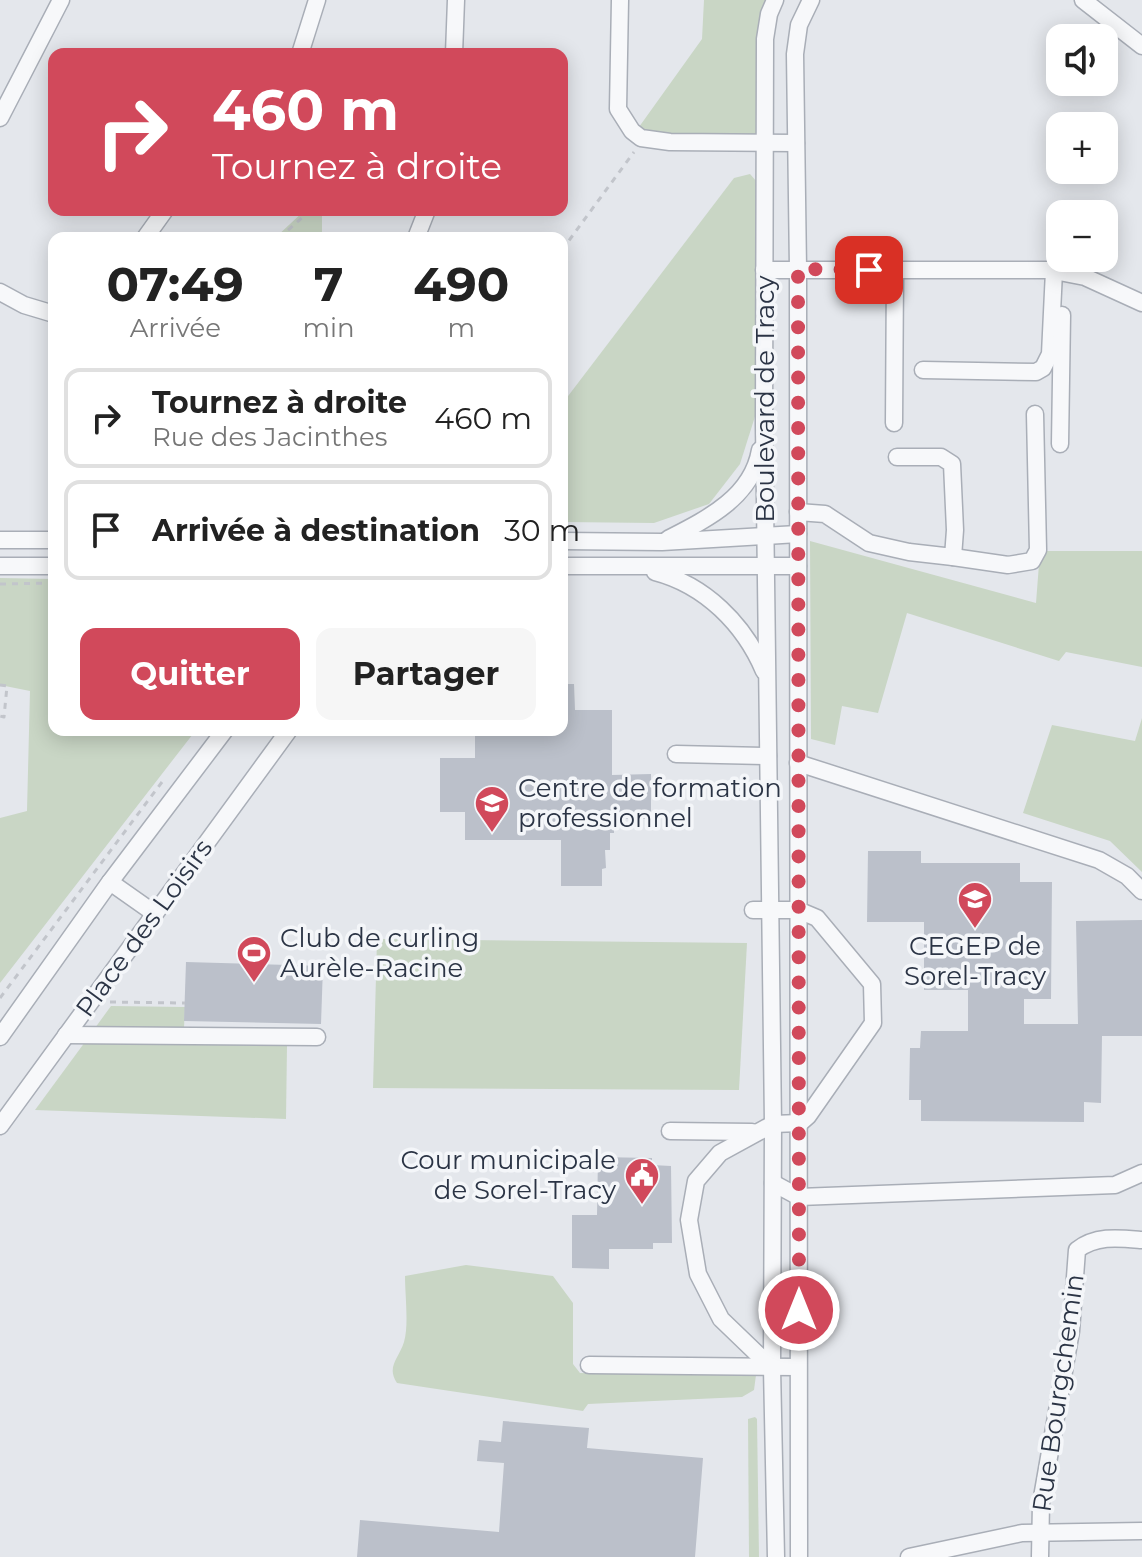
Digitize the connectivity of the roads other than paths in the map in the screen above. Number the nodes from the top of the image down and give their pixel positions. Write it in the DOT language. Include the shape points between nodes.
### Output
graph roads {
  1 [pos="61,0"];
  2 [pos="317,0"];
  3 [pos="456,0"];
  4 [pos="620,0"];
  5 [pos="775,0"];
  6 [pos="811,0"];
  7 [pos="1083,0"];
  8 [pos="1142,46"];
  9 [pos="302,48"];
  10 [pos="454,48"];
  11 [pos="0,118"];
  12 [pos="796,143"];
  13 [pos="765,144"];
  14 [pos="798,269"];
  15 [pos="764,270"];
  16 [pos="895,270"];
  17 [pos="1046,272"];
  18 [pos="1058,272"];
  19 [pos="0,292"];
  20 [pos="1142,303"];
  21 [pos="48,312"];
  22 [pos="923,370"];
  23 [pos="1035,414"];
  24 [pos="894,423"];
  25 [pos="764,425"];
  26 [pos="1060,444"];
  27 [pos="897,457"];
  28 [pos="798,512"];
  29 [pos="798,534"];
  30 [pos="766,535"];
  31 [pos="0,540"];
  32 [pos="48,540"];
  33 [pos="568,541"];
  34 [pos="662,542"];
  35 [pos="953,557"];
  36 [pos="0,566"];
  37 [pos="48,566"];
  38 [pos="568,566"];
  39 [pos="765,566"];
  40 [pos="798,566"];
  41 [pos="634,567"];
  42 [pos="766,677"];
  43 [pos="220,736"];
  44 [pos="285,736"];
  45 [pos="676,754"];
  46 [pos="768,756"];
  47 [pos="798,763"];
  48 [pos="798,782"];
  49 [pos="768,800"];
  50 [pos="110,882"];
  51 [pos="1142,891"];
  52 [pos="761,910"];
  53 [pos="798,910"];
  54 [pos="154,913"];
  55 [pos="66,1035"];
  56 [pos="0,1037"];
  57 [pos="317,1037"];
  58 [pos="800,1123"];
  59 [pos="0,1124"];
  60 [pos="773,1124"];
  61 [pos="670,1131"];
  62 [pos="754,1132"];
  63 [pos="1142,1173"];
  64 [pos="773,1183"];
  65 [pos="799,1197"];
  66 [pos="1142,1240"];
  67 [pos="589,1365"];
  68 [pos="798,1367"];
  69 [pos="772,1368"];
  70 [pos="799,1395"];
  71 [pos="773,1396"];
  72 [pos="1142,1531"];
  73 [pos="1040,1532"];
  74 [pos="776,1557"];
  75 [pos="799,1557"];
  76 [pos="909,1557"];
  77 [pos="1040,1557"];
  1 -- 11 [label="street"];
  2 -- 9 [label="street"];
  3 -- 10 [label="street"];
  4 -- 13 [label="street" via="618,109 632,131 641,138 670,142"];
  5 -- 13 [label="street, Boulevard de Tracy" via="765,39"];
  6 -- 12 [label="street, Boulevard de Tracy" via="796,37"];
  7 -- 8 [label="street"];
  12 -- 13 [label="street"];
  12 -- 14 [label="street, Boulevard de Tracy"];
  13 -- 15 [label="street, Boulevard de Tracy"];
  14 -- 15 [label="street"];
  14 -- 16 [label="street"];
  14 -- 28 [label="street, Boulevard de Tracy"];
  15 -- 25 [label="street, Boulevard de Tracy"];
  16 -- 17 [label="street"];
  16 -- 24 [label="street"];
  18 -- 20 [label="street" via="1085,277"];
  18 -- 22 [label="street" via="1050,354 1043,368"];
  18 -- 26 [label="street"];
  19 -- 21 [label="street"];
  23 -- 35 [label="street" via="1038,550 1032,561 1008,565"];
  25 -- 30 [label="street, Boulevard de Tracy"];
  25 -- 34 [label="street" via="758,458 738,493"];
  27 -- 35 [label="street" via="941,457 952,464"];
  28 -- 29 [label="street, Boulevard de Tracy"];
  28 -- 35 [label="street" via="825,514 869,543"];
  29 -- 30 [label="street"];
  29 -- 40 [label="street, Boulevard de Tracy"];
  30 -- 34 [label="street"];
  30 -- 39 [label="street, Boulevard de Tracy"];
  31 -- 32 [label="street"];
  33 -- 34 [label="street"];
  36 -- 37 [label="street"];
  38 -- 41 [label="street"];
  39 -- 40 [label="street"];
  39 -- 41 [label="street"];
  39 -- 42 [label="street, Boulevard de Tracy"];
  40 -- 47 [label="street, Boulevard de Tracy"];
  41 -- 42 [label="street" via="682,581 715,603 752,646"];
  42 -- 46 [label="street, Boulevard de Tracy"];
  43 -- 50 [label="street, Place des Loisirs"];
  44 -- 54 [label="street, Place des Loisirs"];
  45 -- 46 [label="street"];
  46 -- 49 [label="street, Boulevard de Tracy"];
  47 -- 48 [label="street, Boulevard de Tracy"];
  47 -- 51 [label="street" via="1099,860"];
  48 -- 49 [label="street"];
  48 -- 53 [label="street, Boulevard de Tracy"];
  49 -- 52 [label="street, Boulevard de Tracy"];
  50 -- 54 [label="street"];
  50 -- 56 [label="street, Place des Loisirs"];
  52 -- 53 [label="street"];
  52 -- 60 [label="street, Boulevard de Tracy"];
  53 -- 58 [label="street, Boulevard de Tracy"];
  53 -- 58 [label="street" via="817,918 872,984 873,1010 873,1023"];
  54 -- 55 [label="street, Place des Loisirs"];
  55 -- 57 [label="street"];
  55 -- 59 [label="street, Place des Loisirs"];
  58 -- 60 [label="street"];
  58 -- 65 [label="street, Boulevard de Tracy"];
  60 -- 62 [label="street"];
  60 -- 64 [label="street, Boulevard de Tracy"];
  61 -- 62 [label="street"];
  62 -- 69 [label="street" via="720,1153 696,1181 689,1220 698,1274 721,1319"];
  63 -- 65 [label="street" via="1103,1186"];
  64 -- 65 [label="street"];
  64 -- 69 [label="street, Boulevard de Tracy"];
  65 -- 68 [label="street, Boulevard de Tracy"];
  66 -- 73 [label="street, Rue Bourgchemin" via="1104,1238 1077,1250 1071,1331"];
  67 -- 69 [label="street"];
  68 -- 69 [label="street"];
  68 -- 70 [label="street, Boulevard de Tracy"];
  69 -- 71 [label="street, Boulevard de Tracy"];
  70 -- 71 [label="street"];
  70 -- 75 [label="street, Boulevard de Tracy"];
  71 -- 74 [label="street, Boulevard de Tracy"];
  72 -- 73 [label="street"];
  73 -- 76 [label="street"];
  73 -- 77 [label="street, Rue Bourgchemin"];
}
